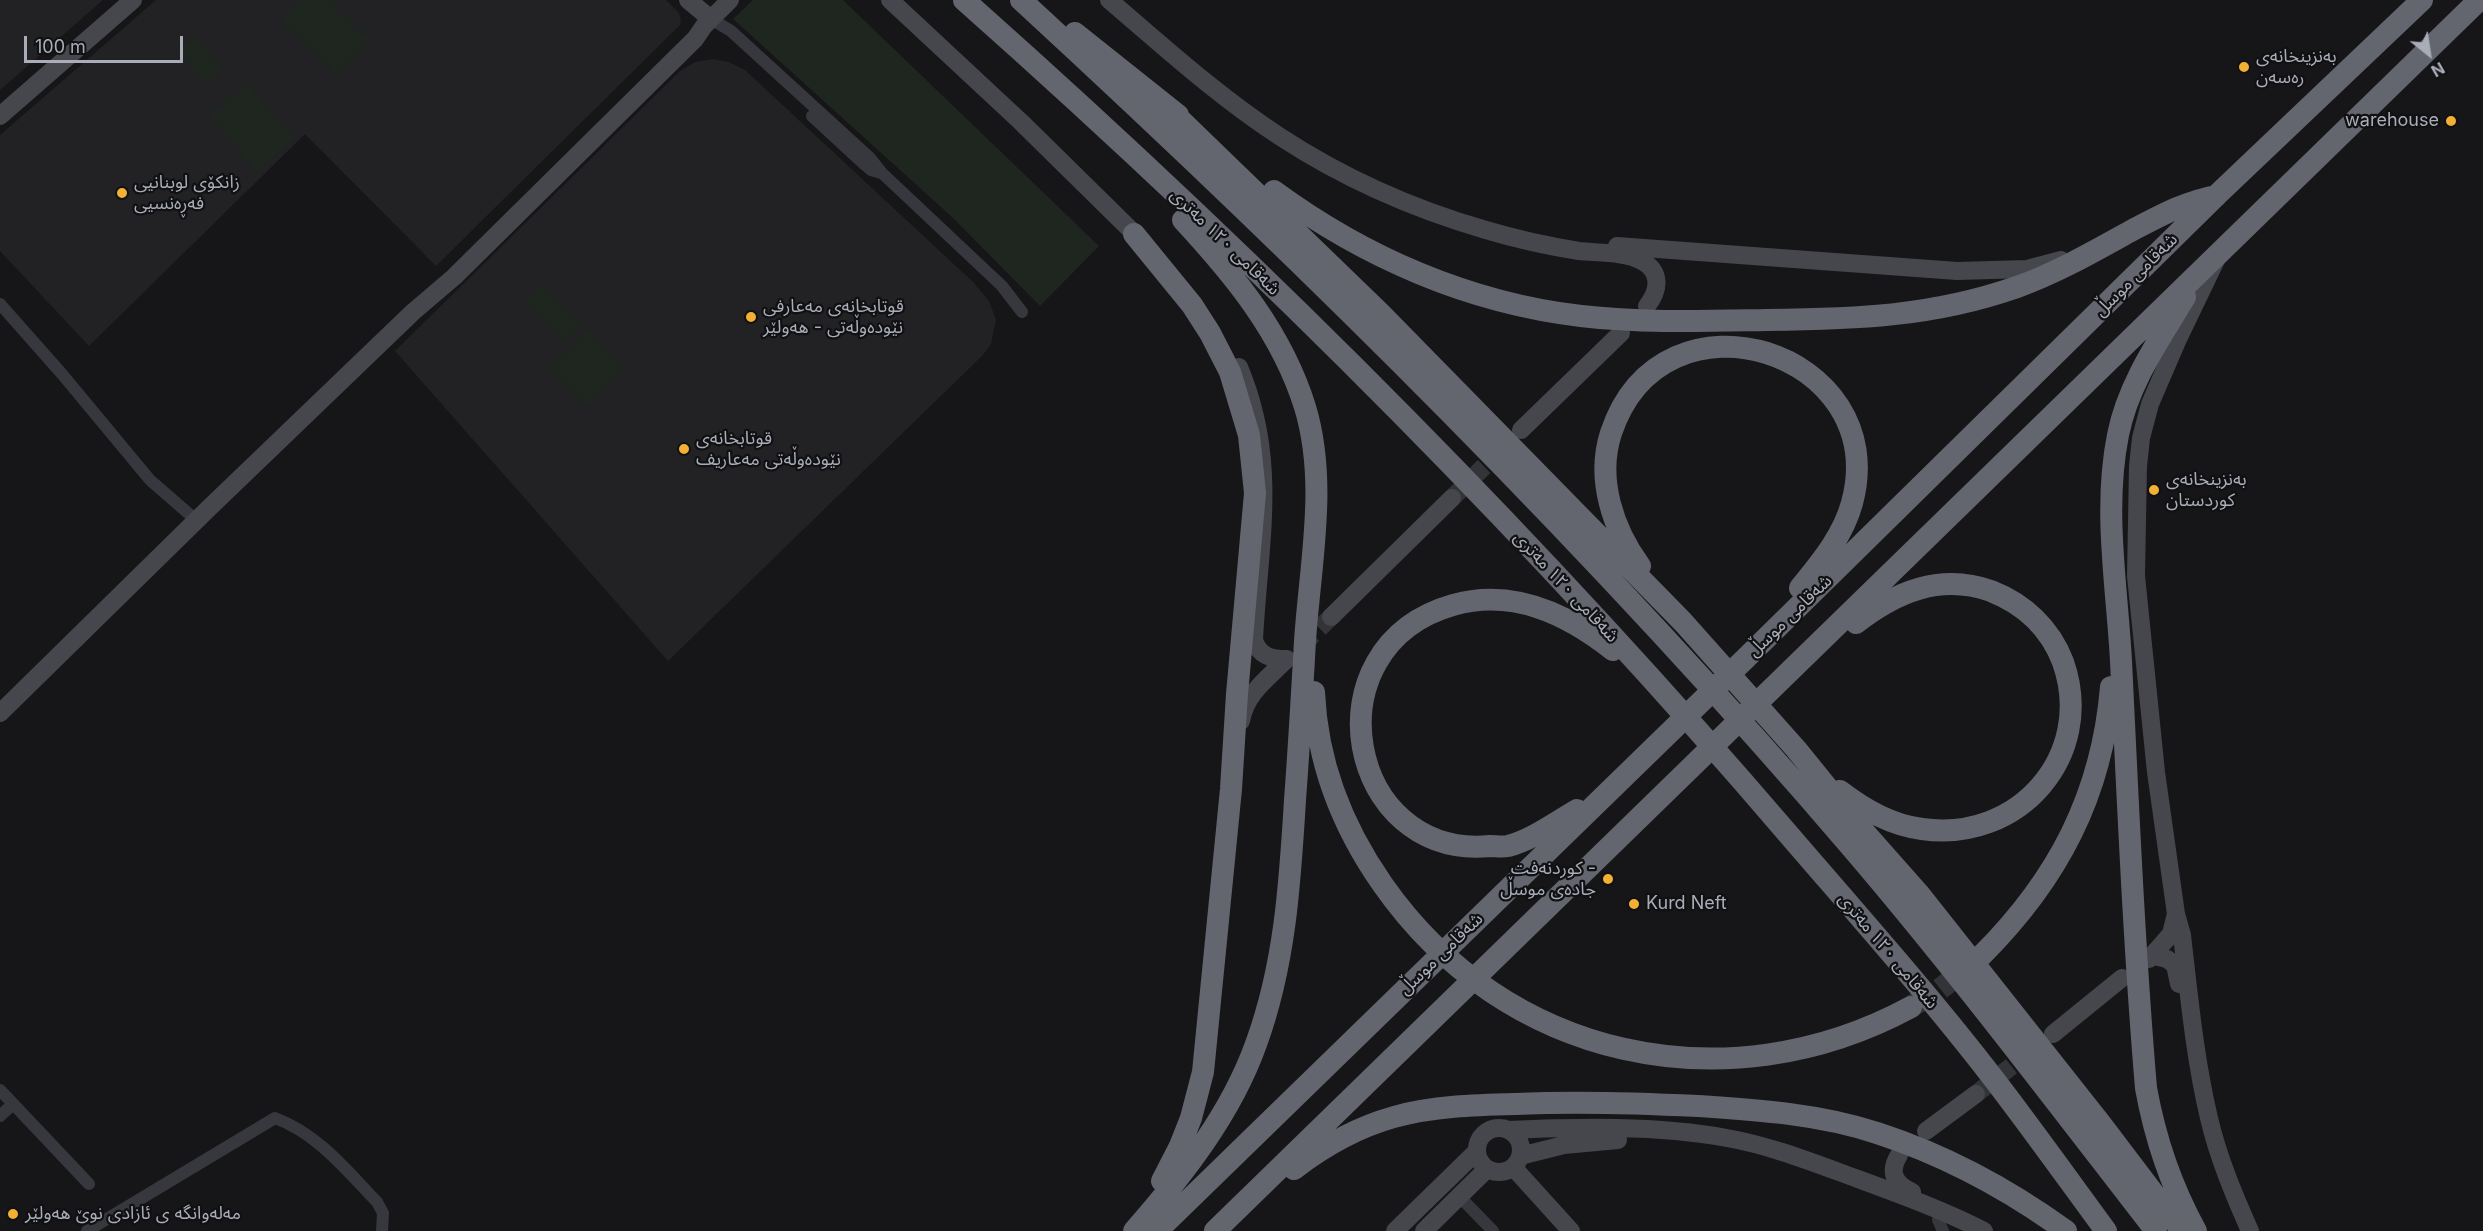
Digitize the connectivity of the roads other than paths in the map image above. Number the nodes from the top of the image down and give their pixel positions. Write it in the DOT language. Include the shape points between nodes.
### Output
graph roads {
  1 [pos="122,0"];
  2 [pos="133,0"];
  3 [pos="688,0"];
  4 [pos="730,0"];
  5 [pos="890,0"];
  6 [pos="964,0"];
  7 [pos="1021,0"];
  8 [pos="1030,0"];
  9 [pos="1109,0"];
  10 [pos="2422,0"];
  11 [pos="2479,0"];
  12 [pos="711,24"];
  13 [pos="1036,64"];
  14 [pos="0,106"];
  15 [pos="1166,106"];
  16 [pos="0,116"];
  17 [pos="2216,196"];
  18 [pos="1134,234"];
  19 [pos="1537,241"];
  20 [pos="2105,245"];
  21 [pos="2222,249"];
  22 [pos="2203,267"];
  23 [pos="0,304"];
  24 [pos="1647,306"];
  25 [pos="1022,312"];
  26 [pos="1621,333"];
  27 [pos="1521,430"];
  28 [pos="1452,498"];
  29 [pos="196,520"];
  30 [pos="1312,567"];
  31 [pos="2114,573"];
  32 [pos="1331,617"];
  33 [pos="1683,622"];
  34 [pos="1746,658"];
  35 [pos="1659,686"];
  36 [pos="1774,686"];
  37 [pos="0,713"];
  38 [pos="1796,749"];
  39 [pos="1232,780"];
  40 [pos="1605,794"];
  41 [pos="2176,914"];
  42 [pos="1982,955"];
  43 [pos="2122,978"];
  44 [pos="1911,1007"];
  45 [pos="2053,1034"];
  46 [pos="0,1090"];
  47 [pos="1976,1094"];
  48 [pos="14,1104"];
  49 [pos="0,1116"];
  50 [pos="1508,1130"];
  51 [pos="1926,1131"];
  52 [pos="1476,1152"];
  53 [pos="1899,1155"];
  54 [pos="1516,1161"];
  55 [pos="1487,1169"];
  56 [pos="89,1184"];
  57 [pos="1459,1196"];
  58 [pos="1919,1200"];
  59 [pos="1941,1225"];
  60 [pos="87,1231"];
  61 [pos="382,1231"];
  62 [pos="1133,1231"];
  63 [pos="1157,1231"];
  64 [pos="1215,1231"];
  65 [pos="1219,1231"];
  66 [pos="1395,1231"];
  67 [pos="1424,1231"];
  68 [pos="1493,1231"];
  69 [pos="1571,1231"];
  70 [pos="1962,1231"];
  71 [pos="1984,1231"];
  72 [pos="2066,1231"];
  73 [pos="2106,1231"];
  74 [pos="2156,1231"];
  75 [pos="2182,1231"];
  76 [pos="2196,1231"];
  77 [pos="2241,1231"];
  78 [pos="2250,1231"];
  1 -- 14 [label="street"];
  2 -- 16 [label="street"];
  3 -- 12 [label="street"];
  4 -- 12 [label="street"];
  5 -- 18 [label="street"];
  6 -- 13 [label="highway, شەقامی ١٢٠ مەتری"];
  7 -- 74 [label="highway, شەقامی ١٢٠ مەتری" via="1325,286 1550,515 1851,847 1962,981"];
  8 -- 15 [label="highway" via="1112,60"];
  9 -- 19 [label="street" via="1244,112 1320,161 1403,202 1486,230"];
  10 -- 17 [label="highway, شەقامی موسڵ"];
  11 -- 21 [label="highway"];
  12 -- 25 [label="street" via="731,31 870,158 1002,286"];
  12 -- 29 [label="street" via="692,33 616,112 447,272 413,312"];
  13 -- 30 [label="highway" via="1218,258 1262,314 1278,343 1305,407 1311,433 1316,526"];
  13 -- 35 [label="highway, شەقامی ١٢٠ مەتری" via="1353,367 1479,494"];
  15 -- 20 [label="highway" via="1270,189 1362,248 1467,291 1553,312 1665,321 1859,319 1893,315 2016,287"];
  15 -- 33 [label="highway" via="1310,242"];
  17 -- 20 [label="highway" via="2177,206"];
  17 -- 34 [label="highway, شەقامی موسڵ"];
  18 -- 39 [label="highway" via="1183,292 1210,333 1230,372 1249,435 1255,504"];
  18 -- 39 [label="street" via="1205,307 1229,347 1248,391 1260,435 1265,484 1254,640 1266,656 1287,659 1244,705"];
  19 -- 20 [label="street" via="1957,271 2027,268"];
  19 -- 24 [label="street" via="1641,260 1657,279 1656,294"];
  21 -- 22 [label="highway"];
  21 -- 41 [label="street" via="2150,404 2138,466 2136,576 2156,772"];
  22 -- 31 [label="highway" via="2143,367 2118,433 2112,480"];
  22 -- 36 [label="highway"];
  23 -- 29 [label="street" via="150,480"];
  26 -- 27 [label="street"];
  28 -- 32 [label="street"];
  29 -- 37 [label="street"];
  30 -- 44 [label="highway" via="1314,706 1330,782 1352,835 1371,867 1409,919 1454,963 1534,1017 1600,1043 1652,1054 1708,1059 1760,1057 1815,1047 1858,1033"];
  30 -- 62 [label="highway" via="1288,902 1270,1004 1236,1091 1199,1150"];
  31 -- 42 [label="highway" via="2107,726 2095,776 2076,827 2055,866 2023,912"];
  31 -- 76 [label="highway" via="2146,1088 2163,1157"];
  33 -- 34 [label="highway" via="1632,556 1617,526 1606,479 1609,441 1626,401 1657,368 1701,349 1726,345 1770,352 1804,370 1832,399 1853,440 1856,481 1838,537"];
  33 -- 38 [label="highway"];
  34 -- 40 [label="highway, شەقامی موسڵ"];
  35 -- 40 [label="highway" via="1606,644 1570,623 1531,604 1497,598 1462,602 1430,613 1394,638 1373,667 1360,713 1367,764 1396,812 1425,834 1458,846 1508,846"];
  35 -- 73 [label="highway, شەقامی ١٢٠ مەتری" via="1929,997"];
  36 -- 38 [label="highway" via="1879,605 1933,585 1974,587 2015,603 2043,627 2066,671 2071,714 2055,767 2018,808 1985,824 1925,829 1886,819 1837,789"];
  36 -- 64 [label="highway"];
  38 -- 75 [label="highway" via="1920,895"];
  39 -- 62 [label="highway" via="1203,1072 1180,1146"];
  40 -- 63 [label="highway, شەقامی موسڵ"];
  41 -- 77 [label="street" via="2171,934 2151,957 2171,961 2177,968 2199,1115"];
  41 -- 78 [label="street" via="2209,1119"];
  43 -- 45 [label="street"];
  46 -- 48 [label="street"];
  47 -- 51 [label="street"];
  48 -- 49 [label="street"];
  48 -- 56 [label="street"];
  50 -- 52 [label="street" via="1492,1128 1485,1132"];
  50 -- 54 [label="street" via="1520,1143"];
  50 -- 58 [label="street" via="1641,1130 1726,1138 1785,1153"];
  52 -- 55 [label="street"];
  52 -- 66 [label="street"];
  53 -- 58 [label="street" via="1894,1179"];
  54 -- 55 [label="street" via="1500,1172"];
  54 -- 59 [label="street" via="1545,1148 1606,1140 1693,1143 1779,1161"];
  54 -- 69 [label="street"];
  55 -- 57 [label="street"];
  57 -- 67 [label="street"];
  57 -- 68 [label="street"];
  58 -- 71 [label="street"];
  59 -- 70 [label="street"];
  60 -- 61 [label="street" via="274,1118 314,1139 377,1202 383,1213"];
  65 -- 72 [label="highway" via="1280,1179 1358,1130 1394,1117 1461,1107 1565,1102 1772,1111 1876,1132 1993,1182"];
}
